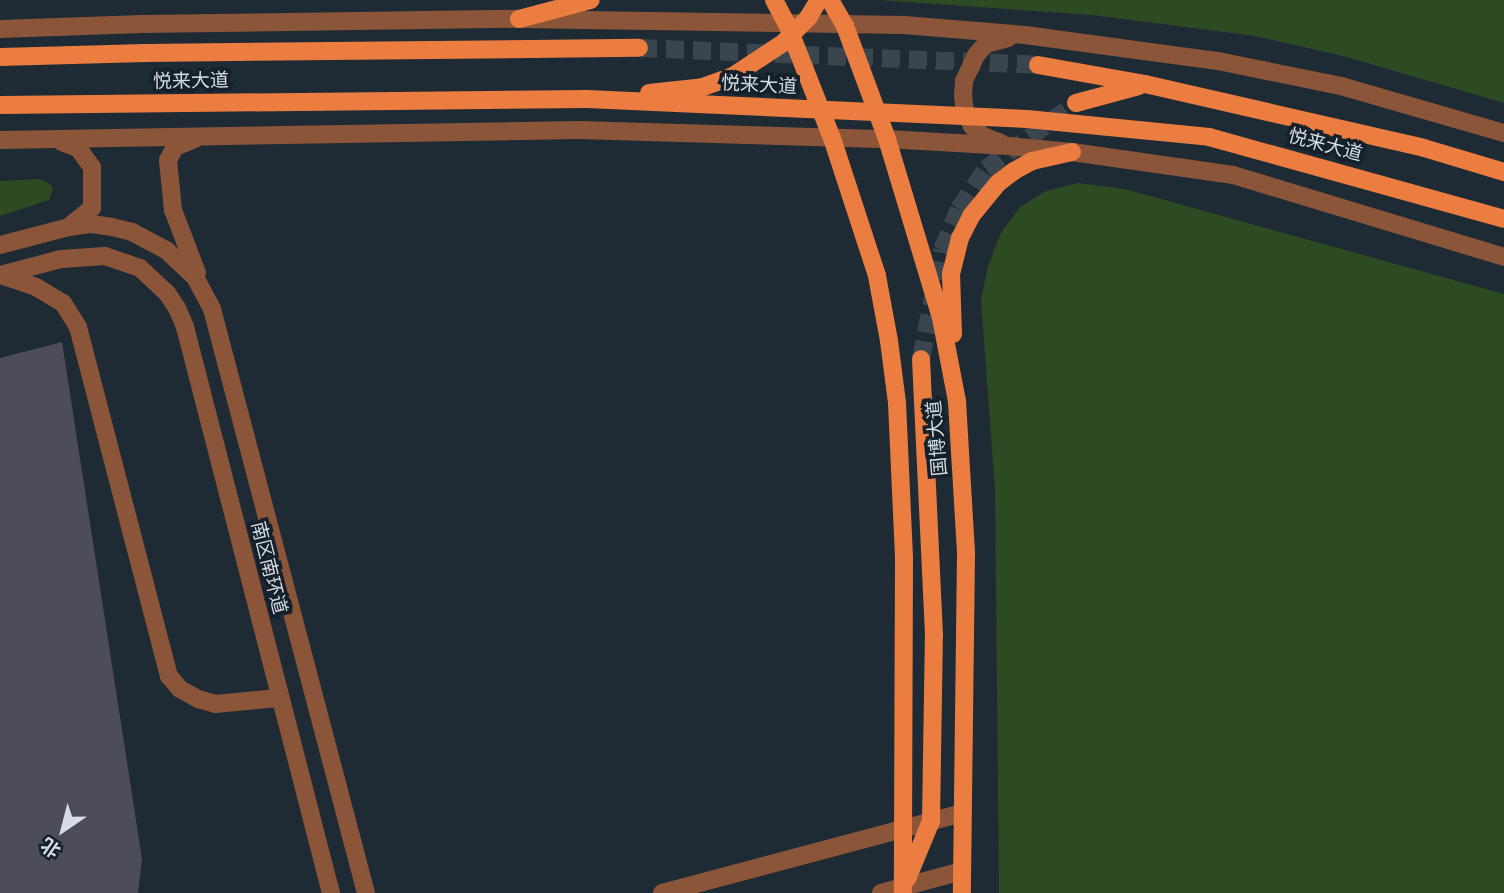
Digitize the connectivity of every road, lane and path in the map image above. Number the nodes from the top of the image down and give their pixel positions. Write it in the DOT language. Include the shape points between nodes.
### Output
graph roads {
  1 [pos="591,0"];
  2 [pos="774,0"];
  3 [pos="819,0"];
  4 [pos="830,0"];
  5 [pos="519,19"];
  6 [pos="787,24"];
  7 [pos="845,26"];
  8 [pos="0,29"];
  9 [pos="1025,36"];
  10 [pos="639,48"];
  11 [pos="0,57"];
  12 [pos="1038,65"];
  13 [pos="1145,84"];
  14 [pos="587,99"];
  15 [pos="1076,103"];
  16 [pos="0,106"];
  17 [pos="1504,133"];
  18 [pos="204,136"];
  19 [pos="832,138"];
  20 [pos="52,139"];
  21 [pos="887,139"];
  22 [pos="0,140"];
  23 [pos="1008,146"];
  24 [pos="1072,152"];
  25 [pos="1504,172"];
  26 [pos="1504,219"];
  27 [pos="69,227"];
  28 [pos="0,245"];
  29 [pos="1504,257"];
  30 [pos="0,275"];
  31 [pos="212,309"];
  32 [pos="921,359"];
  33 [pos="957,401"];
  34 [pos="279,698"];
  35 [pos="962,813"];
  36 [pos="931,821"];
  37 [pos="904,828"];
  38 [pos="962,871"];
  39 [pos="903,890"];
  40 [pos="331,893"];
  41 [pos="366,893"];
  42 [pos="662,893"];
  43 [pos="881,893"];
  44 [pos="962,893"];
  1 -- 5 [label="main road"];
  2 -- 6 [label="main road, 国博大道"];
  3 -- 14 [label="main road, bridge" via="783,43 733,76 703,87"];
  4 -- 7 [label="main road, 国博大道"];
  5 -- 6 [label="street"];
  5 -- 8 [label="street"];
  6 -- 7 [label="street"];
  6 -- 19 [label="main road, 国博大道"];
  7 -- 9 [label="street" via="904,25"];
  7 -- 21 [label="main road, 国博大道"];
  9 -- 17 [label="street" via="1276,71"];
  9 -- 23 [label="street" via="986,44 964,81 965,112 972,126"];
  10 -- 11 [label="main road, 悦来大道"];
  12 -- 13 [label="main road, 悦来大道"];
  13 -- 15 [label="main road"];
  13 -- 25 [label="main road, 悦来大道" via="1424,148"];
  14 -- 16 [label="main road, 悦来大道, bridge"];
  14 -- 26 [label="main road, 悦来大道, bridge" via="1027,119 1209,137"];
  18 -- 19 [label="street" via="579,130"];
  18 -- 20 [label="street"];
  18 -- 31 [label="street" via="181,143 168,160 173,210"];
  19 -- 21 [label="street"];
  19 -- 37 [label="main road, 国博大道" via="877,276 897,402 904,558"];
  20 -- 22 [label="street"];
  20 -- 27 [label="street" via="78,148 92,167 92,208"];
  21 -- 23 [label="street"];
  21 -- 33 [label="main road, 国博大道" via="941,318"];
  23 -- 24 [label="street"];
  24 -- 29 [label="street" via="1233,175"];
  24 -- 33 [label="main road" via="1032,161 998,183 960,238 951,274"];
  27 -- 28 [label="street"];
  27 -- 31 [label="street" via="113,227 150,241 182,262"];
  30 -- 34 [label="street" via="63,303 78,327 169,676 180,689 215,704"];
  30 -- 34 [label="street, 南区南环道" via="85,256 123,260 140,268 167,293 185,327"];
  31 -- 41 [label="street"];
  32 -- 36 [label="main road" via="933,608"];
  33 -- 35 [label="main road, 国博大道" via="966,554"];
  34 -- 40 [label="street, 南区南环道"];
  35 -- 36 [label="street"];
  35 -- 38 [label="main road, 国博大道"];
  36 -- 37 [label="street"];
  36 -- 39 [label="main road"];
  37 -- 39 [label="main road, 国博大道"];
  37 -- 42 [label="street"];
  38 -- 39 [label="street"];
  38 -- 44 [label="main road, 国博大道"];
  39 -- 43 [label="street"];
}
